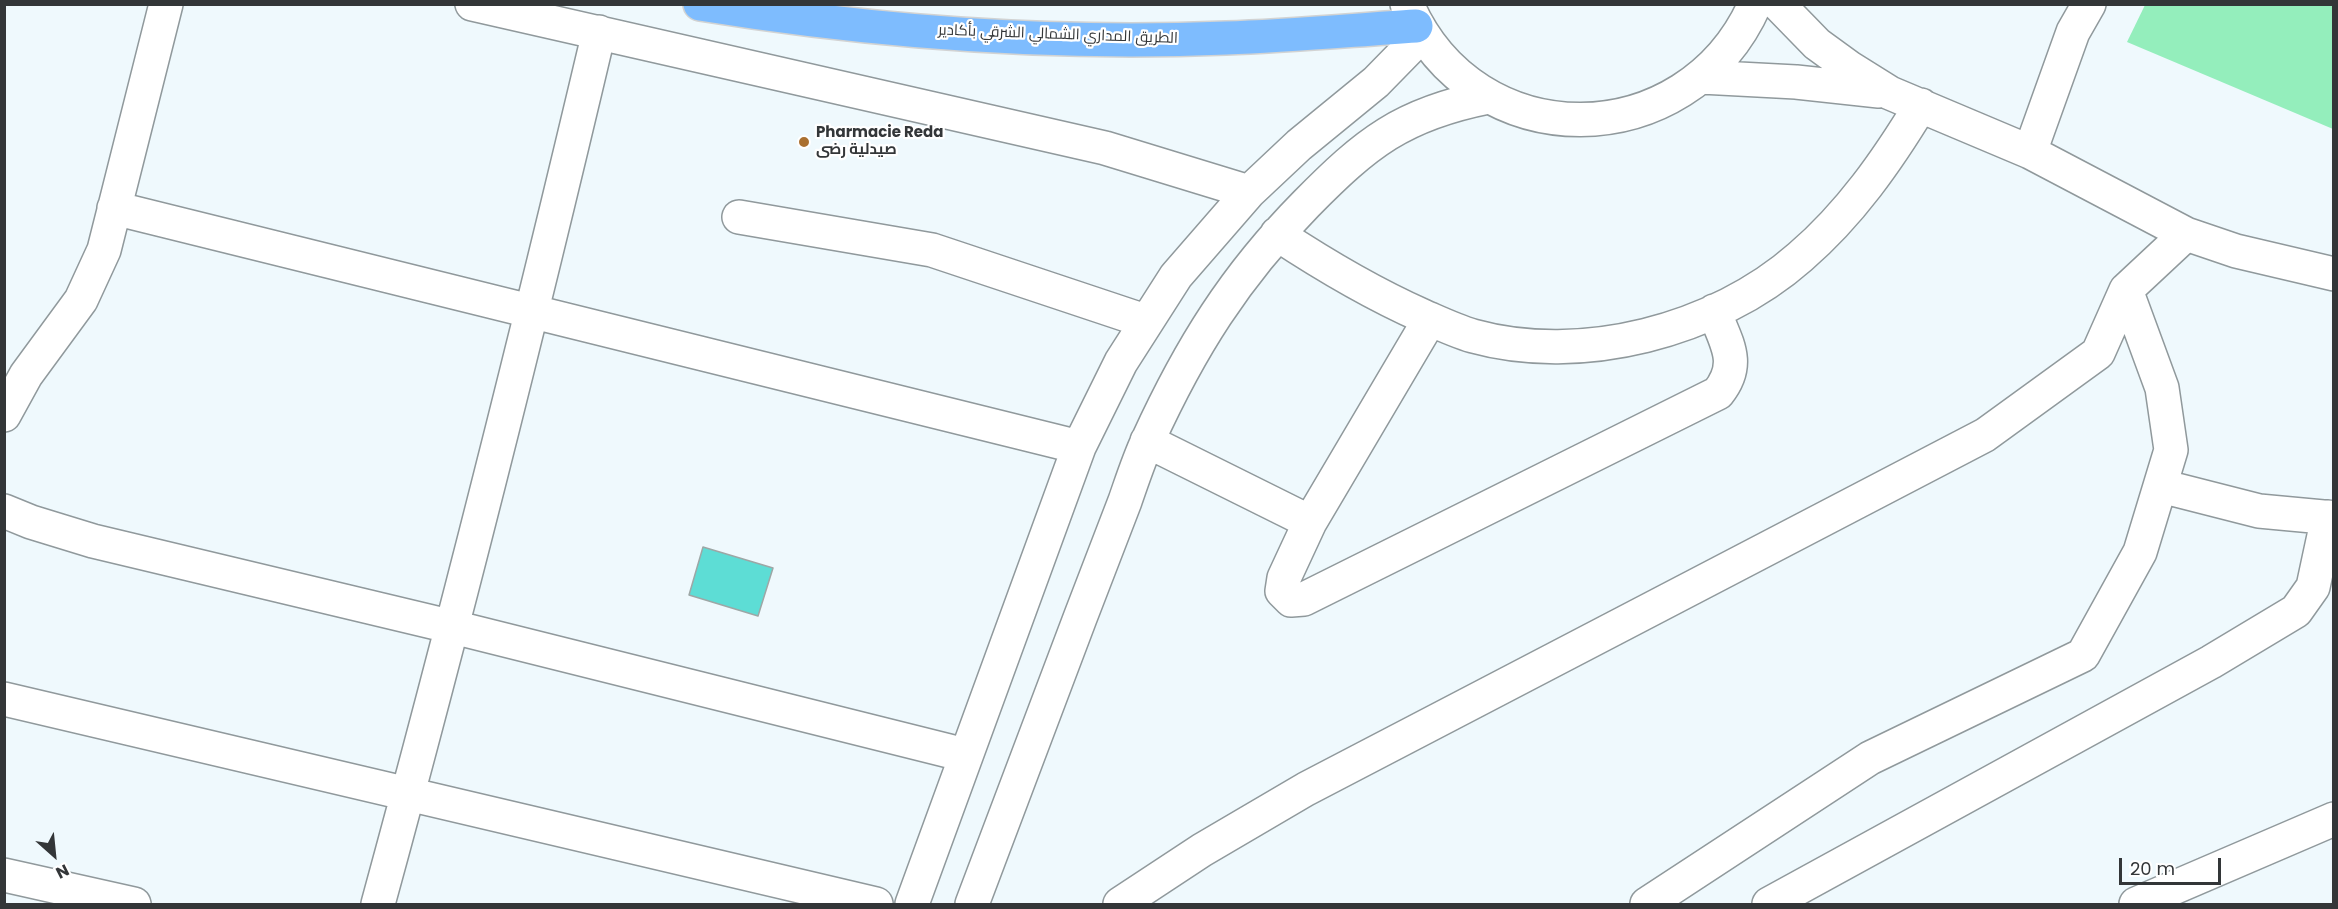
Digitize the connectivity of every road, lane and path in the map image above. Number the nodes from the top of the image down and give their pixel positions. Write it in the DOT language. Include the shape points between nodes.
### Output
graph roads {
  1 [pos="166,4"];
  2 [pos="472,4"];
  3 [pos="700,4"];
  4 [pos="1755,4"];
  5 [pos="1778,4"];
  6 [pos="2090,4"];
  7 [pos="1415,22"];
  8 [pos="599,32"];
  9 [pos="1701,77"];
  10 [pos="1890,93"];
  11 [pos="1488,97"];
  12 [pos="1921,105"];
  13 [pos="2030,152"];
  14 [pos="1249,192"];
  15 [pos="114,208"];
  16 [pos="739,217"];
  17 [pos="1277,234"];
  18 [pos="2187,234"];
  19 [pos="2334,274"];
  20 [pos="2126,290"];
  21 [pos="533,311"];
  22 [pos="1714,311"];
  23 [pos="1430,319"];
  24 [pos="1145,321"];
  25 [pos="4,415"];
  26 [pos="1147,441"];
  27 [pos="1079,447"];
  28 [pos="2161,486"];
  29 [pos="4,511"];
  30 [pos="2331,517"];
  31 [pos="1311,522"];
  32 [pos="453,627"];
  33 [pos="4,699"];
  34 [pos="965,755"];
  35 [pos="408,795"];
  36 [pos="2334,819"];
  37 [pos="4,875"];
  38 [pos="134,904"];
  39 [pos="378,904"];
  40 [pos="876,904"];
  41 [pos="912,904"];
  42 [pos="972,904"];
  43 [pos="1120,904"];
  44 [pos="1647,904"];
  45 [pos="1769,904"];
  46 [pos="2136,904"];
  1 -- 15 [label="street"];
  2 -- 8 [label="street"];
  3 -- 7 [label="highway, الطريق المداري الشمالي الشرقي بأكادير" via="864,26 1051,38 1226,38"];
  4 -- 9 [label="street" via="1727,50"];
  5 -- 10 [label="street" via="1817,44"];
  6 -- 13 [label="street" via="2073,32"];
  7 -- 11 [label="street" via="1441,60"];
  7 -- 14 [label="street" via="1376,82"];
  8 -- 14 [label="street" via="1105,148"];
  8 -- 21 [label="street"];
  9 -- 10 [label="street" via="1796,82"];
  9 -- 11 [label="street" via="1663,101 1620,117 1575,121 1530,115"];
  10 -- 12 [label="street"];
  11 -- 17 [label="street" via="1424,114 1367,146"];
  12 -- 13 [label="street"];
  12 -- 22 [label="street" via="1878,171 1800,258"];
  13 -- 18 [label="street"];
  14 -- 24 [label="street" via="1176,276"];
  15 -- 21 [label="street"];
  15 -- 25 [label="street" via="104,250 81,300 26,375"];
  16 -- 24 [label="street" via="932,250"];
  17 -- 23 [label="street" via="1351,282"];
  17 -- 26 [label="street" via="1211,321"];
  18 -- 19 [label="street" via="2236,251"];
  18 -- 20 [label="street"];
  20 -- 28 [label="street" via="2162,388 2171,450"];
  20 -- 43 [label="street" via="2098,353 1985,435 1306,789"];
  21 -- 27 [label="street"];
  21 -- 32 [label="street"];
  22 -- 23 [label="street" via="1642,336 1560,348 1515,345 1472,336"];
  22 -- 31 [label="street" via="1732,369 1718,393 1304,599 1291,600 1282,591 1284,578"];
  23 -- 31 [label="street"];
  24 -- 27 [label="street"];
  26 -- 31 [label="street"];
  26 -- 42 [label="street"];
  27 -- 34 [label="street"];
  28 -- 30 [label="street" via="2259,511"];
  28 -- 44 [label="street" via="2140,552 2083,655 1870,758"];
  29 -- 32 [label="street" via="93,541"];
  30 -- 45 [label="street" via="2313,587 2296,611 2211,662"];
  32 -- 34 [label="street"];
  32 -- 35 [label="street"];
  33 -- 35 [label="street"];
  34 -- 41 [label="street"];
  35 -- 39 [label="street"];
  35 -- 40 [label="street"];
  36 -- 46 [label="street"];
  37 -- 38 [label="street"];
}
